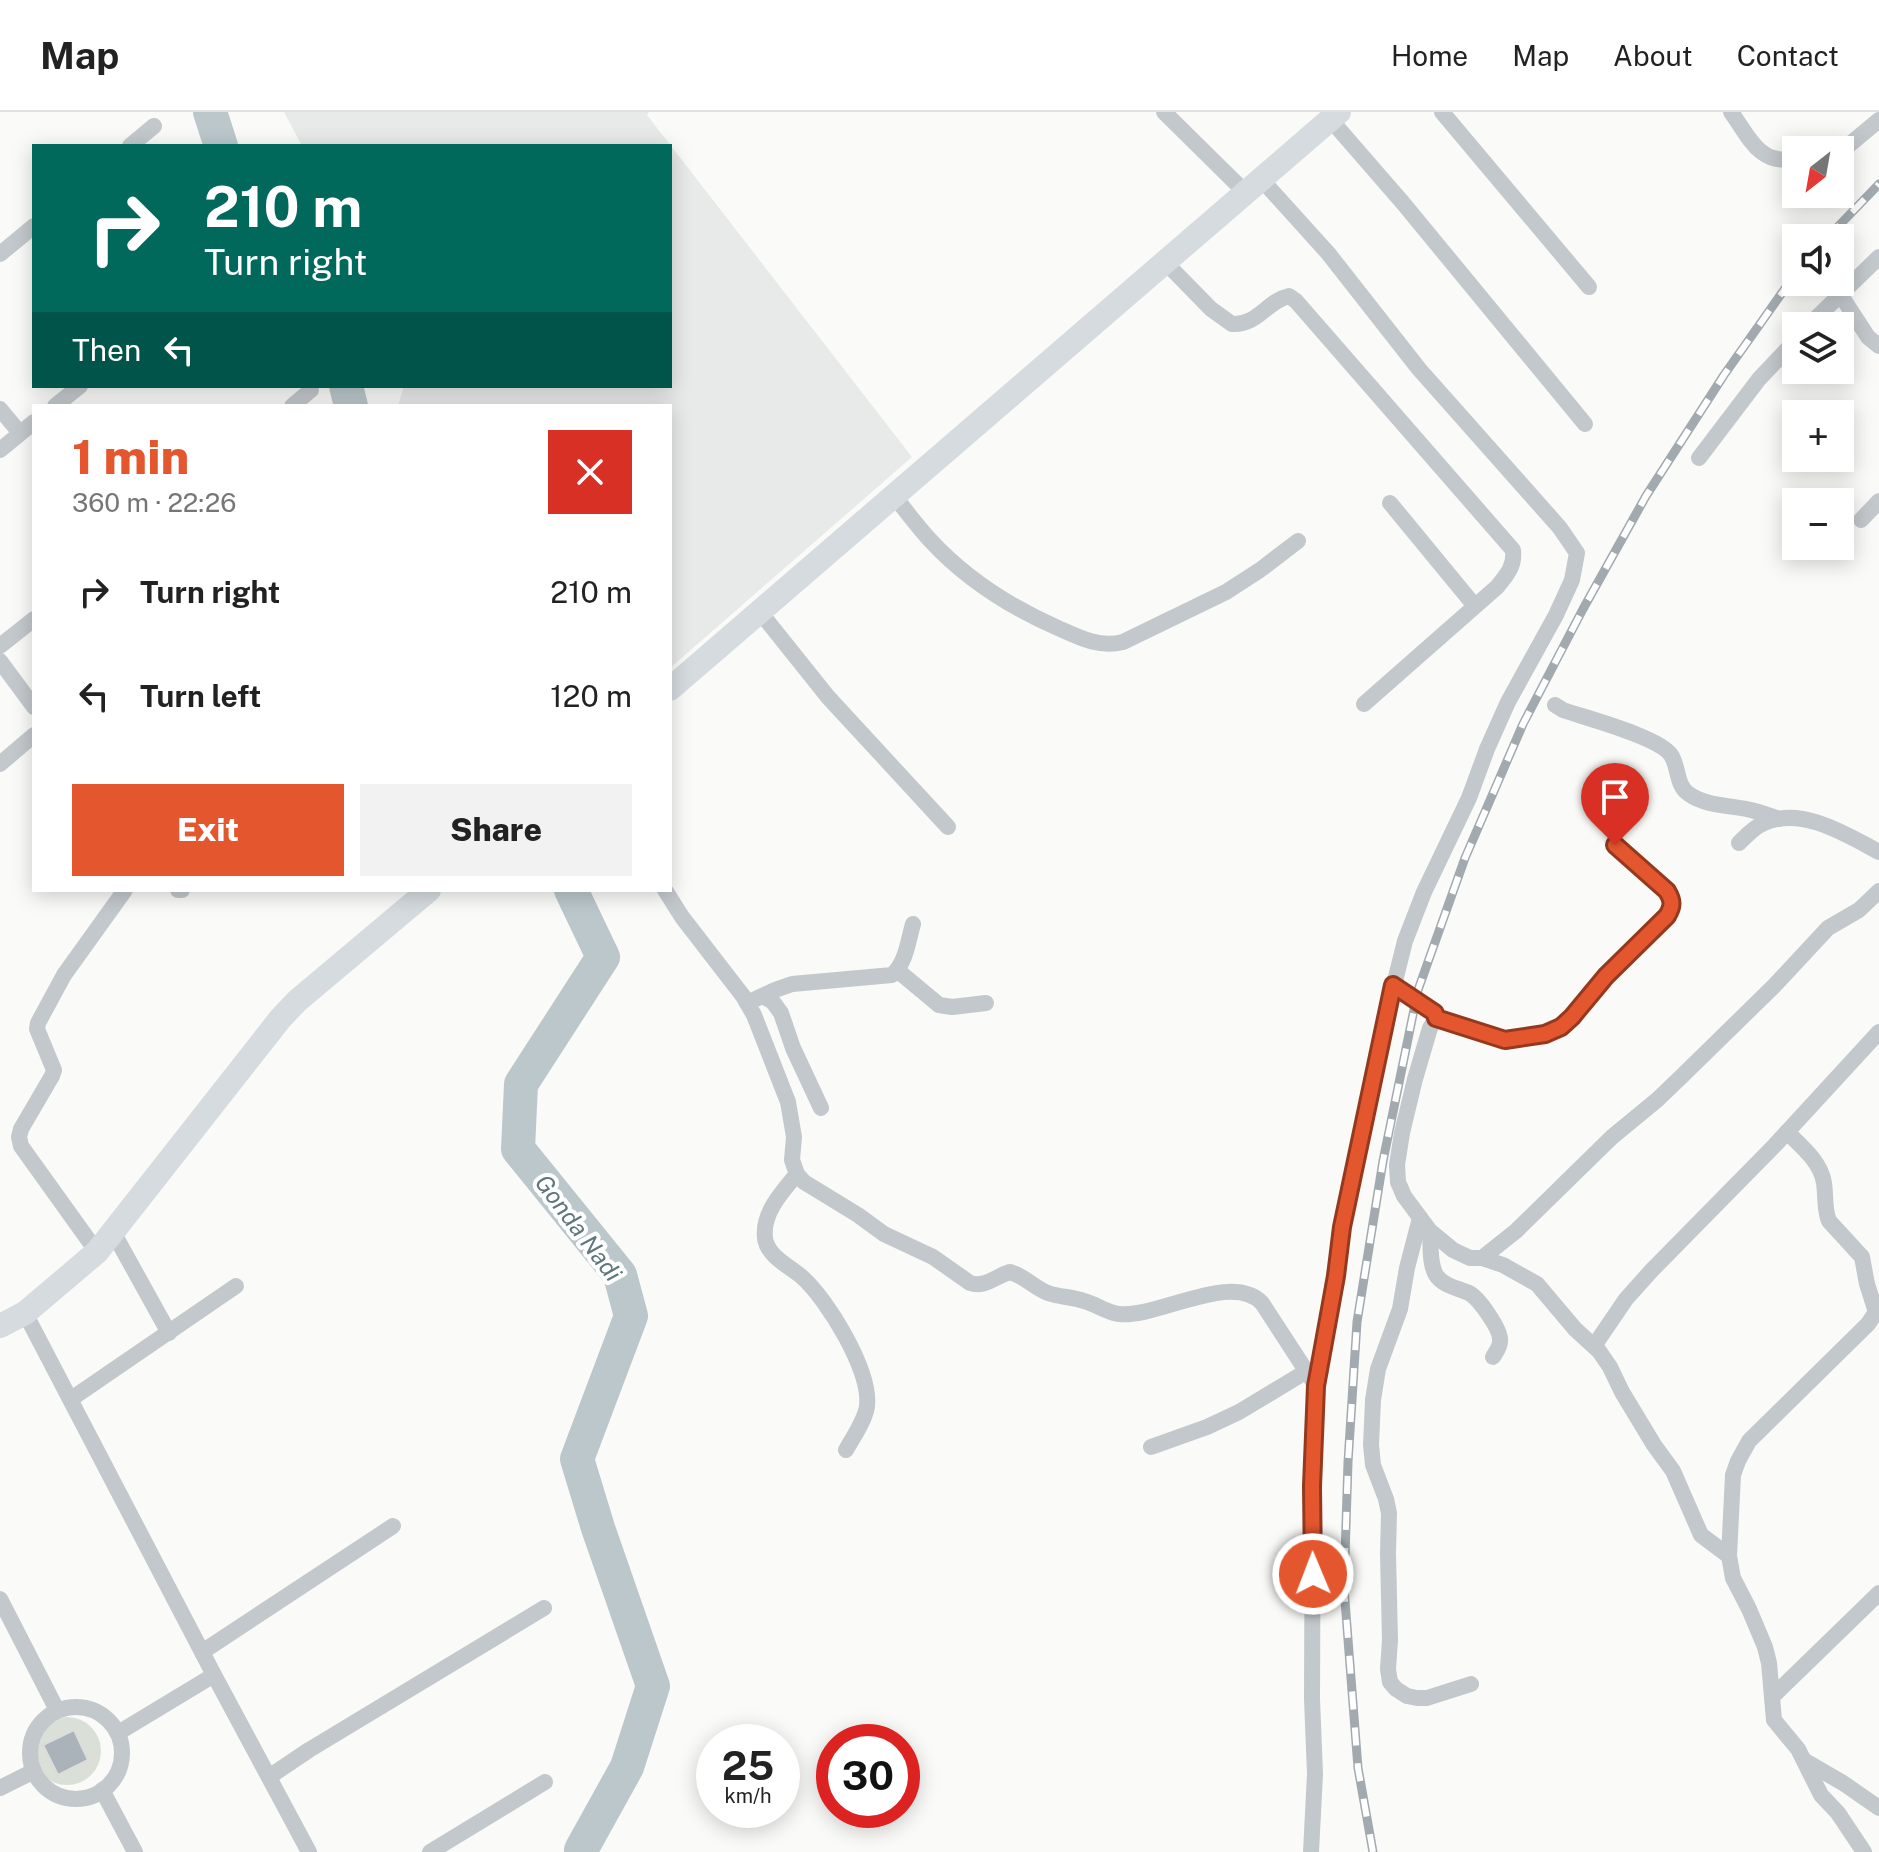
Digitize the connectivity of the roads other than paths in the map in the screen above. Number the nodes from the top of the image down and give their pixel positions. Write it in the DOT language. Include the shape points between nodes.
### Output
graph roads {
  1 [pos="1164,112"];
  2 [pos="1442,112"];
  3 [pos="1731,112"];
  4 [pos="1335,116"];
  5 [pos="1879,120"];
  6 [pos="154,126"];
  7 [pos="1854,141"];
  8 [pos="132,144"];
  9 [pos="1782,161"];
  10 [pos="1254,186"];
  11 [pos="32,228"];
  12 [pos="0,254"];
  13 [pos="1879,257"];
  14 [pos="1165,262"];
  15 [pos="1854,281"];
  16 [pos="1589,287"];
  17 [pos="1838,296"];
  18 [pos="1841,296"];
  19 [pos="1822,312"];
  20 [pos="1879,346"];
  21 [pos="1782,355"];
  22 [pos="78,388"];
  23 [pos="311,390"];
  24 [pos="58,404"];
  25 [pos="294,404"];
  26 [pos="0,409"];
  27 [pos="32,424"];
  28 [pos="1585,424"];
  29 [pos="20,433"];
  30 [pos="0,450"];
  31 [pos="1699,458"];
  32 [pos="895,497"];
  33 [pos="1879,501"];
  34 [pos="1390,503"];
  35 [pos="1861,520"];
  36 [pos="1298,541"];
  37 [pos="1474,605"];
  38 [pos="760,612"];
  39 [pos="32,621"];
  40 [pos="0,646"];
  41 [pos="0,661"];
  42 [pos="672,687"];
  43 [pos="32,704"];
  44 [pos="1364,704"];
  45 [pos="1555,705"];
  46 [pos="32,737"];
  47 [pos="0,764"];
  48 [pos="1779,819"];
  49 [pos="948,827"];
  50 [pos="1739,843"];
  51 [pos="1615,845"];
  52 [pos="1879,852"];
  53 [pos="1879,891"];
  54 [pos="124,892"];
  55 [pos="427,892"];
  56 [pos="666,892"];
  57 [pos="913,924"];
  58 [pos="897,970"];
  59 [pos="1393,985"];
  60 [pos="763,996"];
  61 [pos="747,1003"];
  62 [pos="986,1003"];
  63 [pos="1436,1018"];
  64 [pos="1879,1032"];
  65 [pos="821,1108"];
  66 [pos="1787,1132"];
  67 [pos="797,1174"];
  68 [pos="1425,1225"];
  69 [pos="113,1232"];
  70 [pos="97,1252"];
  71 [pos="1482,1258"];
  72 [pos="236,1286"];
  73 [pos="25,1313"];
  74 [pos="0,1326"];
  75 [pos="169,1333"];
  76 [pos="1594,1346"];
  77 [pos="1493,1357"];
  78 [pos="1307,1371"];
  79 [pos="1316,1386"];
  80 [pos="71,1399"];
  81 [pos="1151,1447"];
  82 [pos="846,1450"];
  83 [pos="393,1526"];
  84 [pos="1729,1556"];
  85 [pos="1879,1593"];
  86 [pos="0,1599"];
  87 [pos="544,1608"];
  88 [pos="202,1652"];
  89 [pos="214,1675"];
  90 [pos="1471,1684"];
  91 [pos="1772,1697"];
  92 [pos="57,1710"];
  93 [pos="118,1733"];
  94 [pos="1805,1761"];
  95 [pos="34,1771"];
  96 [pos="269,1777"];
  97 [pos="545,1782"];
  98 [pos="0,1788"];
  99 [pos="102,1790"];
  100 [pos="1879,1808"];
  101 [pos="135,1852"];
  102 [pos="309,1852"];
  103 [pos="430,1852"];
  104 [pos="1311,1852"];
  105 [pos="1864,1852"];
  1 -- 10 [label="street"];
  2 -- 16 [label="street"];
  3 -- 9 [label="street" via="1762,152"];
  4 -- 10 [label="main road"];
  4 -- 28 [label="street"];
  5 -- 7 [label="street"];
  6 -- 8 [label="street"];
  10 -- 14 [label="main road"];
  10 -- 59 [label="street" via="1328,253 1419,369 1577,553 1572,580 1508,702 1424,892"];
  11 -- 12 [label="street"];
  13 -- 15 [label="street"];
  14 -- 32 [label="main road"];
  14 -- 37 [label="street" via="1232,324 1248,323 1289,296 1309,315 1513,550 1509,572"];
  17 -- 19 [label="street"];
  18 -- 20 [label="street"];
  21 -- 31 [label="street"];
  22 -- 24 [label="street"];
  23 -- 25 [label="street"];
  26 -- 29 [label="street"];
  27 -- 29 [label="street"];
  29 -- 30 [label="street"];
  32 -- 36 [label="street" via="974,580 1008,604 1101,645 1123,642 1226,592"];
  32 -- 38 [label="main road"];
  33 -- 35 [label="street"];
  34 -- 37 [label="street"];
  37 -- 44 [label="street"];
  38 -- 42 [label="main road"];
  38 -- 49 [label="street" via="828,697"];
  39 -- 40 [label="street"];
  41 -- 43 [label="street"];
  45 -- 48 [label="street" via="1661,746 1671,754 1686,793"];
  46 -- 47 [label="street"];
  48 -- 50 [label="street" via="1763,823"];
  48 -- 52 [label="street" via="1807,820"];
  51 -- 63 [label="street" via="1667,891 1672,907 1572,1017 1545,1034 1505,1040"];
  53 -- 71 [label="street" via="1828,928 1657,1100"];
  54 -- 70 [label="street" via="64,975 38,1023 54,1070 19,1137"];
  55 -- 69 [label="main road" via="280,1019"];
  56 -- 61 [label="street"];
  57 -- 58 [label="street"];
  58 -- 60 [label="street" via="892,975 792,984"];
  58 -- 62 [label="street" via="939,1005"];
  59 -- 63 [label="street"];
  59 -- 79 [label="street" via="1342,1227"];
  60 -- 61 [label="street"];
  60 -- 65 [label="street" via="781,1013"];
  61 -- 67 [label="street" via="788,1102"];
  63 -- 68 [label="street" via="1415,1079 1397,1165 1404,1196"];
  64 -- 66 [label="street"];
  66 -- 76 [label="street" via="1652,1270"];
  66 -- 84 [label="street" via="1821,1171 1829,1221 1862,1257 1876,1312 1749,1441 1733,1475"];
  67 -- 78 [label="street" via="884,1234 976,1285 1010,1272 1047,1293 1118,1314 1157,1310 1228,1291 1255,1296"];
  67 -- 82 [label="street" via="769,1211 765,1238 775,1256 804,1278 826,1306 861,1370 865,1413"];
  68 -- 71 [label="street" via="1453,1250"];
  68 -- 77 [label="street" via="1436,1275 1474,1296 1500,1337"];
  68 -- 90 [label="street" via="1407,1268 1373,1400 1373,1465 1389,1513 1388,1669 1396,1689 1417,1698"];
  69 -- 70 [label="main road"];
  69 -- 75 [label="street"];
  70 -- 73 [label="main road"];
  71 -- 76 [label="street" via="1537,1284"];
  72 -- 75 [label="street"];
  73 -- 74 [label="main road"];
  73 -- 80 [label="street"];
  75 -- 80 [label="street"];
  76 -- 84 [label="street" via="1673,1471 1701,1535"];
  78 -- 79 [label="street"];
  78 -- 81 [label="street" via="1239,1412"];
  79 -- 104 [label="street"];
  80 -- 88 [label="street"];
  83 -- 88 [label="street"];
  84 -- 91 [label="street" via="1733,1578 1765,1647"];
  85 -- 91 [label="street"];
  86 -- 92 [label="street"];
  87 -- 96 [label="street"];
  88 -- 89 [label="street"];
  89 -- 93 [label="street"];
  89 -- 96 [label="street"];
  91 -- 94 [label="street" via="1774,1720"];
  92 -- 93 [label="street" via="99,1713"];
  92 -- 95 [label="street" via="36,1729 30,1757"];
  93 -- 99 [label="street" via="122,1758 112,1782"];
  94 -- 100 [label="street"];
  94 -- 105 [label="street" via="1821,1795"];
  95 -- 98 [label="street"];
  95 -- 99 [label="street" via="63,1797 77,1799"];
  96 -- 102 [label="street"];
  97 -- 103 [label="street"];
  99 -- 101 [label="street"];
}
